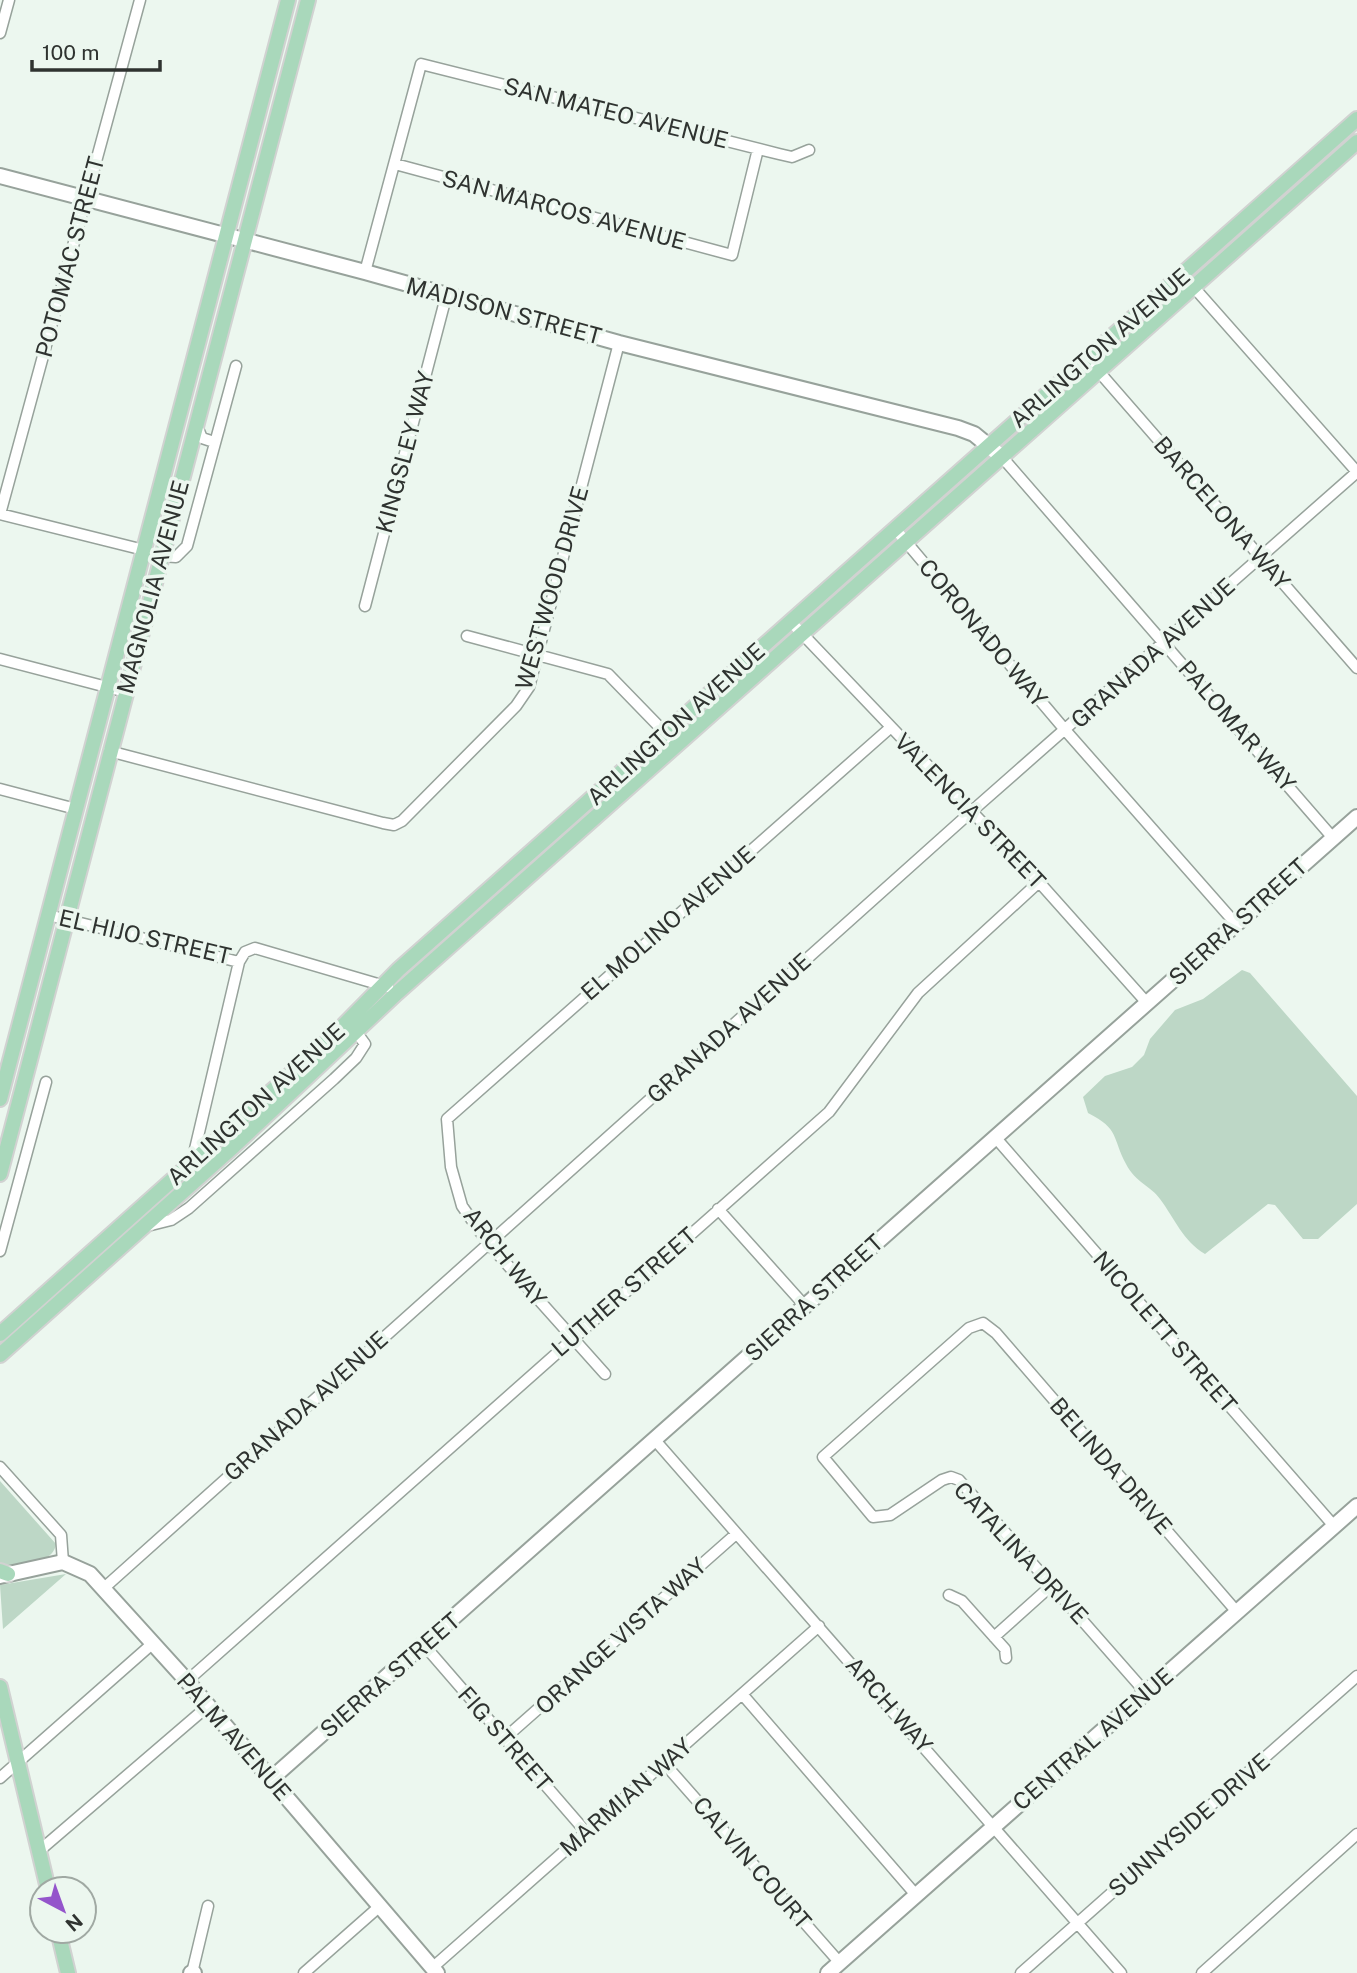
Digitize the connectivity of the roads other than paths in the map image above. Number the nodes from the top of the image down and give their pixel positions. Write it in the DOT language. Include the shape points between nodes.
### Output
graph roads {
  1 [pos="9,0"];
  2 [pos="140,0"];
  3 [pos="288,0"];
  4 [pos="308,0"];
  5 [pos="0,33"];
  6 [pos="1357,119"];
  7 [pos="1357,142"];
  8 [pos="758,149"];
  9 [pos="809,150"];
  10 [pos="395,164"];
  11 [pos="0,176"];
  12 [pos="86,200"];
  13 [pos="226,237"];
  14 [pos="243,242"];
  15 [pos="365,272"];
  16 [pos="1188,280"];
  17 [pos="446,297"];
  18 [pos="619,343"];
  19 [pos="1087,358"];
  20 [pos="236,366"];
  21 [pos="1099,371"];
  22 [pos="196,423"];
  23 [pos="214,442"];
  24 [pos="989,446"];
  25 [pos="1002,457"];
  26 [pos="1357,472"];
  27 [pos="0,514"];
  28 [pos="901,536"];
  29 [pos="144,550"];
  30 [pos="161,556"];
  31 [pos="1260,557"];
  32 [pos="365,606"];
  33 [pos="791,622"];
  34 [pos="802,634"];
  35 [pos="467,636"];
  36 [pos="1166,642"];
  37 [pos="538,656"];
  38 [pos="0,659"];
  39 [pos="1357,668"];
  40 [pos="108,687"];
  41 [pos="126,692"];
  42 [pos="890,728"];
  43 [pos="1066,731"];
  44 [pos="666,732"];
  45 [pos="676,744"];
  46 [pos="109,751"];
  47 [pos="0,789"];
  48 [pos="76,809"];
  49 [pos="972,811"];
  50 [pos="1357,817"];
  51 [pos="1333,838"];
  52 [pos="1039,882"];
  53 [pos="48,915"];
  54 [pos="65,918"];
  55 [pos="1236,924"];
  56 [pos="239,962"];
  57 [pos="383,984"];
  58 [pos="397,993"];
  59 [pos="1147,1003"];
  60 [pos="357,1033"];
  61 [pos="46,1082"];
  62 [pos="0,1099"];
  63 [pos="447,1119"];
  64 [pos="995,1137"];
  65 [pos="234,1146"];
  66 [pos="245,1158"];
  67 [pos="192,1162"];
  68 [pos="0,1174"];
  69 [pos="718,1209"];
  70 [pos="144,1227"];
  71 [pos="488,1243"];
  72 [pos="0,1251"];
  73 [pos="805,1306"];
  74 [pos="983,1323"];
  75 [pos="0,1334"];
  76 [pos="572,1338"];
  77 [pos="0,1355"];
  78 [pos="605,1374"];
  79 [pos="654,1439"];
  80 [pos="0,1467"];
  81 [pos="1357,1506"];
  82 [pos="1334,1526"];
  83 [pos="736,1534"];
  84 [pos="62,1562"];
  85 [pos="3,1573"];
  86 [pos="1052,1586"];
  87 [pos="104,1588"];
  88 [pos="949,1595"];
  89 [pos="1237,1612"];
  90 [pos="819,1626"];
  91 [pos="994,1637"];
  92 [pos="152,1644"];
  93 [pos="425,1645"];
  94 [pos="1006,1658"];
  95 [pos="1357,1676"];
  96 [pos="187,1681"];
  97 [pos="0,1687"];
  98 [pos="1146,1693"];
  99 [pos="742,1694"];
  100 [pos="208,1706"];
  101 [pos="505,1738"];
  102 [pos="18,1763"];
  103 [pos="664,1763"];
  104 [pos="0,1778"];
  105 [pos="271,1779"];
  106 [pos="994,1826"];
  107 [pos="586,1832"];
  108 [pos="1357,1834"];
  109 [pos="39,1851"];
  110 [pos="45,1875"];
  111 [pos="916,1895"];
  112 [pos="208,1906"];
  113 [pos="380,1906"];
  114 [pos="1077,1924"];
  115 [pos="61,1945"];
  116 [pos="840,1963"];
  117 [pos="435,1970"];
  118 [pos="68,1973"];
  119 [pos="192,1973"];
  120 [pos="304,1973"];
  121 [pos="828,1973"];
  122 [pos="1021,1973"];
  123 [pos="1121,1973"];
  124 [pos="1202,1973"];
  1 -- 5 [label="street"];
  2 -- 12 [label="street, POTOMAC STREET"];
  3 -- 13 [label="main road, MAGNOLIA AVENUE"];
  4 -- 14 [label="main road, MAGNOLIA AVENUE"];
  6 -- 16 [label="main road, ARLINGTON AVENUE"];
  7 -- 16 [label="main road, ARLINGTON AVENUE"];
  8 -- 9 [label="street, SAN MATEO AVENUE" via="792,157"];
  8 -- 10 [label="street, SAN MATEO AVENUE" via="421,64"];
  8 -- 10 [label="street, SAN MARCOS AVENUE" via="733,255"];
  10 -- 15 [label="street"];
  11 -- 12 [label="street, MADISON STREET"];
  12 -- 13 [label="street, MADISON STREET"];
  12 -- 27 [label="street, POTOMAC STREET"];
  13 -- 14 [label="street, MADISON STREET"];
  13 -- 29 [label="main road, MAGNOLIA AVENUE"];
  14 -- 15 [label="street, MADISON STREET"];
  14 -- 22 [label="main road, MAGNOLIA AVENUE"];
  15 -- 17 [label="street, MADISON STREET"];
  16 -- 19 [label="main road, ARLINGTON AVENUE"];
  16 -- 21 [label="main road, ARLINGTON AVENUE"];
  16 -- 26 [label="street"];
  17 -- 18 [label="street, MADISON STREET"];
  17 -- 32 [label="street, KINGSLEY WAY"];
  18 -- 24 [label="street, MADISON STREET" via="958,428"];
  18 -- 37 [label="street, WESTWOOD DRIVE"];
  19 -- 21 [label="street, BARCELONA WAY"];
  19 -- 24 [label="main road, ARLINGTON AVENUE"];
  20 -- 23 [label="street"];
  21 -- 25 [label="main road, ARLINGTON AVENUE"];
  21 -- 31 [label="street, BARCELONA WAY"];
  22 -- 23 [label="street" via="202,438"];
  22 -- 30 [label="main road, MAGNOLIA AVENUE"];
  23 -- 30 [label="street" via="187,545 176,557"];
  24 -- 25 [label="street, MADISON STREET"];
  24 -- 28 [label="main road, ARLINGTON AVENUE"];
  25 -- 28 [label="main road, ARLINGTON AVENUE"];
  25 -- 36 [label="street, PALOMAR WAY"];
  26 -- 31 [label="street, GRANADA AVENUE"];
  27 -- 29 [label="street"];
  28 -- 33 [label="main road, ARLINGTON AVENUE"];
  28 -- 34 [label="main road, ARLINGTON AVENUE"];
  28 -- 43 [label="street, CORONADO WAY"];
  29 -- 40 [label="main road, MAGNOLIA AVENUE"];
  30 -- 41 [label="main road, MAGNOLIA AVENUE"];
  31 -- 36 [label="street, GRANADA AVENUE"];
  31 -- 39 [label="street, BARCELONA WAY"];
  33 -- 34 [label="street, VALENCIA STREET"];
  33 -- 44 [label="main road, ARLINGTON AVENUE"];
  34 -- 42 [label="street, VALENCIA STREET"];
  34 -- 45 [label="main road, ARLINGTON AVENUE"];
  35 -- 37 [label="street"];
  36 -- 43 [label="street, GRANADA AVENUE"];
  36 -- 51 [label="street, PALOMAR WAY"];
  37 -- 44 [label="street" via="608,674"];
  37 -- 46 [label="street, WESTWOOD DRIVE" via="529,687 516,706 394,825"];
  38 -- 40 [label="street"];
  40 -- 41 [label="street"];
  40 -- 48 [label="main road, MAGNOLIA AVENUE"];
  41 -- 46 [label="main road, MAGNOLIA AVENUE"];
  42 -- 49 [label="street, VALENCIA STREET"];
  42 -- 63 [label="street, EL MOLINO AVENUE"];
  43 -- 49 [label="street, GRANADA AVENUE"];
  43 -- 55 [label="street, CORONADO WAY"];
  44 -- 45 [label="street"];
  44 -- 57 [label="main road, ARLINGTON AVENUE"];
  45 -- 58 [label="main road, ARLINGTON AVENUE"];
  46 -- 54 [label="main road, MAGNOLIA AVENUE"];
  47 -- 48 [label="street"];
  48 -- 53 [label="main road, MAGNOLIA AVENUE"];
  49 -- 52 [label="street, VALENCIA STREET"];
  49 -- 71 [label="street, GRANADA AVENUE"];
  50 -- 51 [label="street, SIERRA STREET"];
  51 -- 55 [label="street, SIERRA STREET"];
  52 -- 59 [label="street, VALENCIA STREET"];
  52 -- 69 [label="street, LUTHER STREET" via="918,993 829,1112"];
  53 -- 54 [label="street, EL HIJO STREET"];
  53 -- 62 [label="main road, MAGNOLIA AVENUE"];
  54 -- 56 [label="street, EL HIJO STREET"];
  54 -- 68 [label="main road, MAGNOLIA AVENUE"];
  55 -- 59 [label="street, SIERRA STREET"];
  56 -- 57 [label="street, EL HIJO STREET" via="245,952 255,948"];
  56 -- 67 [label="street"];
  57 -- 58 [label="street, EL HIJO STREET"];
  57 -- 67 [label="main road, ARLINGTON AVENUE"];
  58 -- 60 [label="main road, ARLINGTON AVENUE"];
  59 -- 64 [label="street, SIERRA STREET"];
  60 -- 65 [label="main road, ARLINGTON AVENUE"];
  60 -- 66 [label="street" via="365,1044 356,1058"];
  61 -- 72 [label="street"];
  63 -- 71 [label="street, ARCH WAY" via="451,1167 463,1206"];
  64 -- 73 [label="street, SIERRA STREET"];
  64 -- 82 [label="street, NICOLETT STREET"];
  65 -- 66 [label="street"];
  65 -- 70 [label="main road, ARLINGTON AVENUE"];
  66 -- 70 [label="street" via="171,1220"];
  67 -- 75 [label="main road, ARLINGTON AVENUE"];
  69 -- 73 [label="street"];
  69 -- 76 [label="street, LUTHER STREET"];
  70 -- 77 [label="main road, ARLINGTON AVENUE"];
  71 -- 76 [label="street, ARCH WAY"];
  71 -- 87 [label="street, GRANADA AVENUE"];
  73 -- 79 [label="street, SIERRA STREET"];
  74 -- 86 [label="street, CATALINA DRIVE" via="969,1328 823,1457 873,1517 890,1515 942,1480 959,1480"];
  74 -- 89 [label="street, BELINDA DRIVE"];
  76 -- 78 [label="street, ARCH WAY"];
  76 -- 96 [label="street, LUTHER STREET"];
  79 -- 83 [label="street, ARCH WAY"];
  79 -- 93 [label="street, SIERRA STREET"];
  80 -- 84 [label="street" via="61,1535"];
  81 -- 82 [label="street, CENTRAL AVENUE"];
  82 -- 89 [label="street, CENTRAL AVENUE"];
  83 -- 90 [label="street, ARCH WAY"];
  83 -- 101 [label="street, ORANGE VISTA WAY"];
  84 -- 85 [label="street"];
  84 -- 87 [label="street, PALM AVENUE" via="90,1574"];
  86 -- 91 [label="street"];
  86 -- 98 [label="street, CATALINA DRIVE"];
  87 -- 92 [label="street, PALM AVENUE"];
  88 -- 91 [label="street" via="962,1601"];
  89 -- 98 [label="street, CENTRAL AVENUE"];
  90 -- 99 [label="street, MARMIAN WAY"];
  90 -- 106 [label="street, ARCH WAY"];
  91 -- 94 [label="street" via="1005,1649"];
  92 -- 96 [label="street, PALM AVENUE"];
  92 -- 102 [label="street"];
  93 -- 101 [label="street, FIG STREET"];
  93 -- 105 [label="street, SIERRA STREET"];
  95 -- 114 [label="street, SUNNYSIDE DRIVE"];
  96 -- 100 [label="street, PALM AVENUE"];
  97 -- 102 [label="main road"];
  98 -- 106 [label="street, CENTRAL AVENUE"];
  99 -- 103 [label="street, MARMIAN WAY"];
  99 -- 111 [label="street"];
  100 -- 105 [label="street, PALM AVENUE"];
  100 -- 109 [label="street"];
  101 -- 107 [label="street, FIG STREET"];
  102 -- 104 [label="street"];
  102 -- 109 [label="main road"];
  103 -- 107 [label="street, MARMIAN WAY"];
  103 -- 116 [label="street, CALVIN COURT"];
  105 -- 113 [label="street, PALM AVENUE"];
  106 -- 111 [label="street, CENTRAL AVENUE"];
  106 -- 114 [label="street, ARCH WAY"];
  107 -- 117 [label="street, MARMIAN WAY"];
  108 -- 124 [label="street"];
  109 -- 110 [label="main road"];
  111 -- 116 [label="street, CENTRAL AVENUE"];
  112 -- 119 [label="street"];
  113 -- 117 [label="street, PALM AVENUE"];
  113 -- 120 [label="street"];
  114 -- 122 [label="street, SUNNYSIDE DRIVE"];
  114 -- 123 [label="street, ARCH WAY"];
  115 -- 118 [label="main road"];
  116 -- 121 [label="street, CENTRAL AVENUE"];
}
